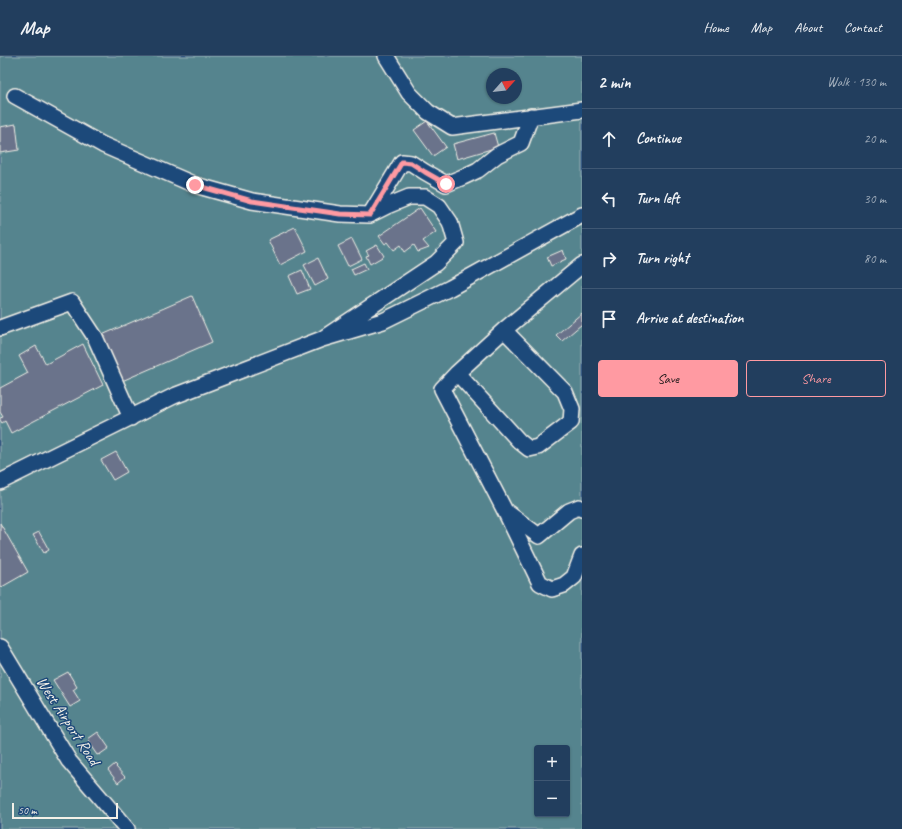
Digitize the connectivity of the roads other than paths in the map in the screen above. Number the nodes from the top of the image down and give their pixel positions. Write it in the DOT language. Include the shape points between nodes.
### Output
graph roads {
  1 [pos="386,56"];
  2 [pos="15,96"];
  3 [pos="582,110"];
  4 [pos="531,116"];
  5 [pos="370,215"];
  6 [pos="582,215"];
  7 [pos="582,265"];
  8 [pos="0,328"];
  9 [pos="504,330"];
  10 [pos="322,339"];
  11 [pos="457,373"];
  12 [pos="131,418"];
  13 [pos="0,482"];
  14 [pos="582,509"];
  15 [pos="505,511"];
  16 [pos="582,556"];
  17 [pos="0,647"];
  18 [pos="127,829"];
  1 -- 4 [label="street" via="409,93 428,112 452,127"];
  2 -- 5 [label="street" via="103,145 195,185 252,201 340,214"];
  3 -- 4 [label="street"];
  4 -- 5 [label="street" via="521,143 478,170 446,184 411,163 402,162"];
  5 -- 10 [label="street" via="409,197 424,197 440,206 450,222 456,244 436,263"];
  6 -- 10 [label="street" via="390,318"];
  7 -- 9 [label="street"];
  8 -- 12 [label="street" via="72,302 95,337"];
  9 -- 11 [label="street"];
  9 -- 11 [label="street" via="565,392 572,409 572,422 538,447 529,449 519,442"];
  10 -- 12 [label="street" via="174,396"];
  11 -- 15 [label="street" via="442,389"];
  12 -- 13 [label="street"];
  14 -- 15 [label="street" via="579,507 569,511 539,536"];
  15 -- 16 [label="street" via="540,583 552,589 564,585 574,577"];
  17 -- 18 [label="street, West Airport Road" via="69,761"];
}
